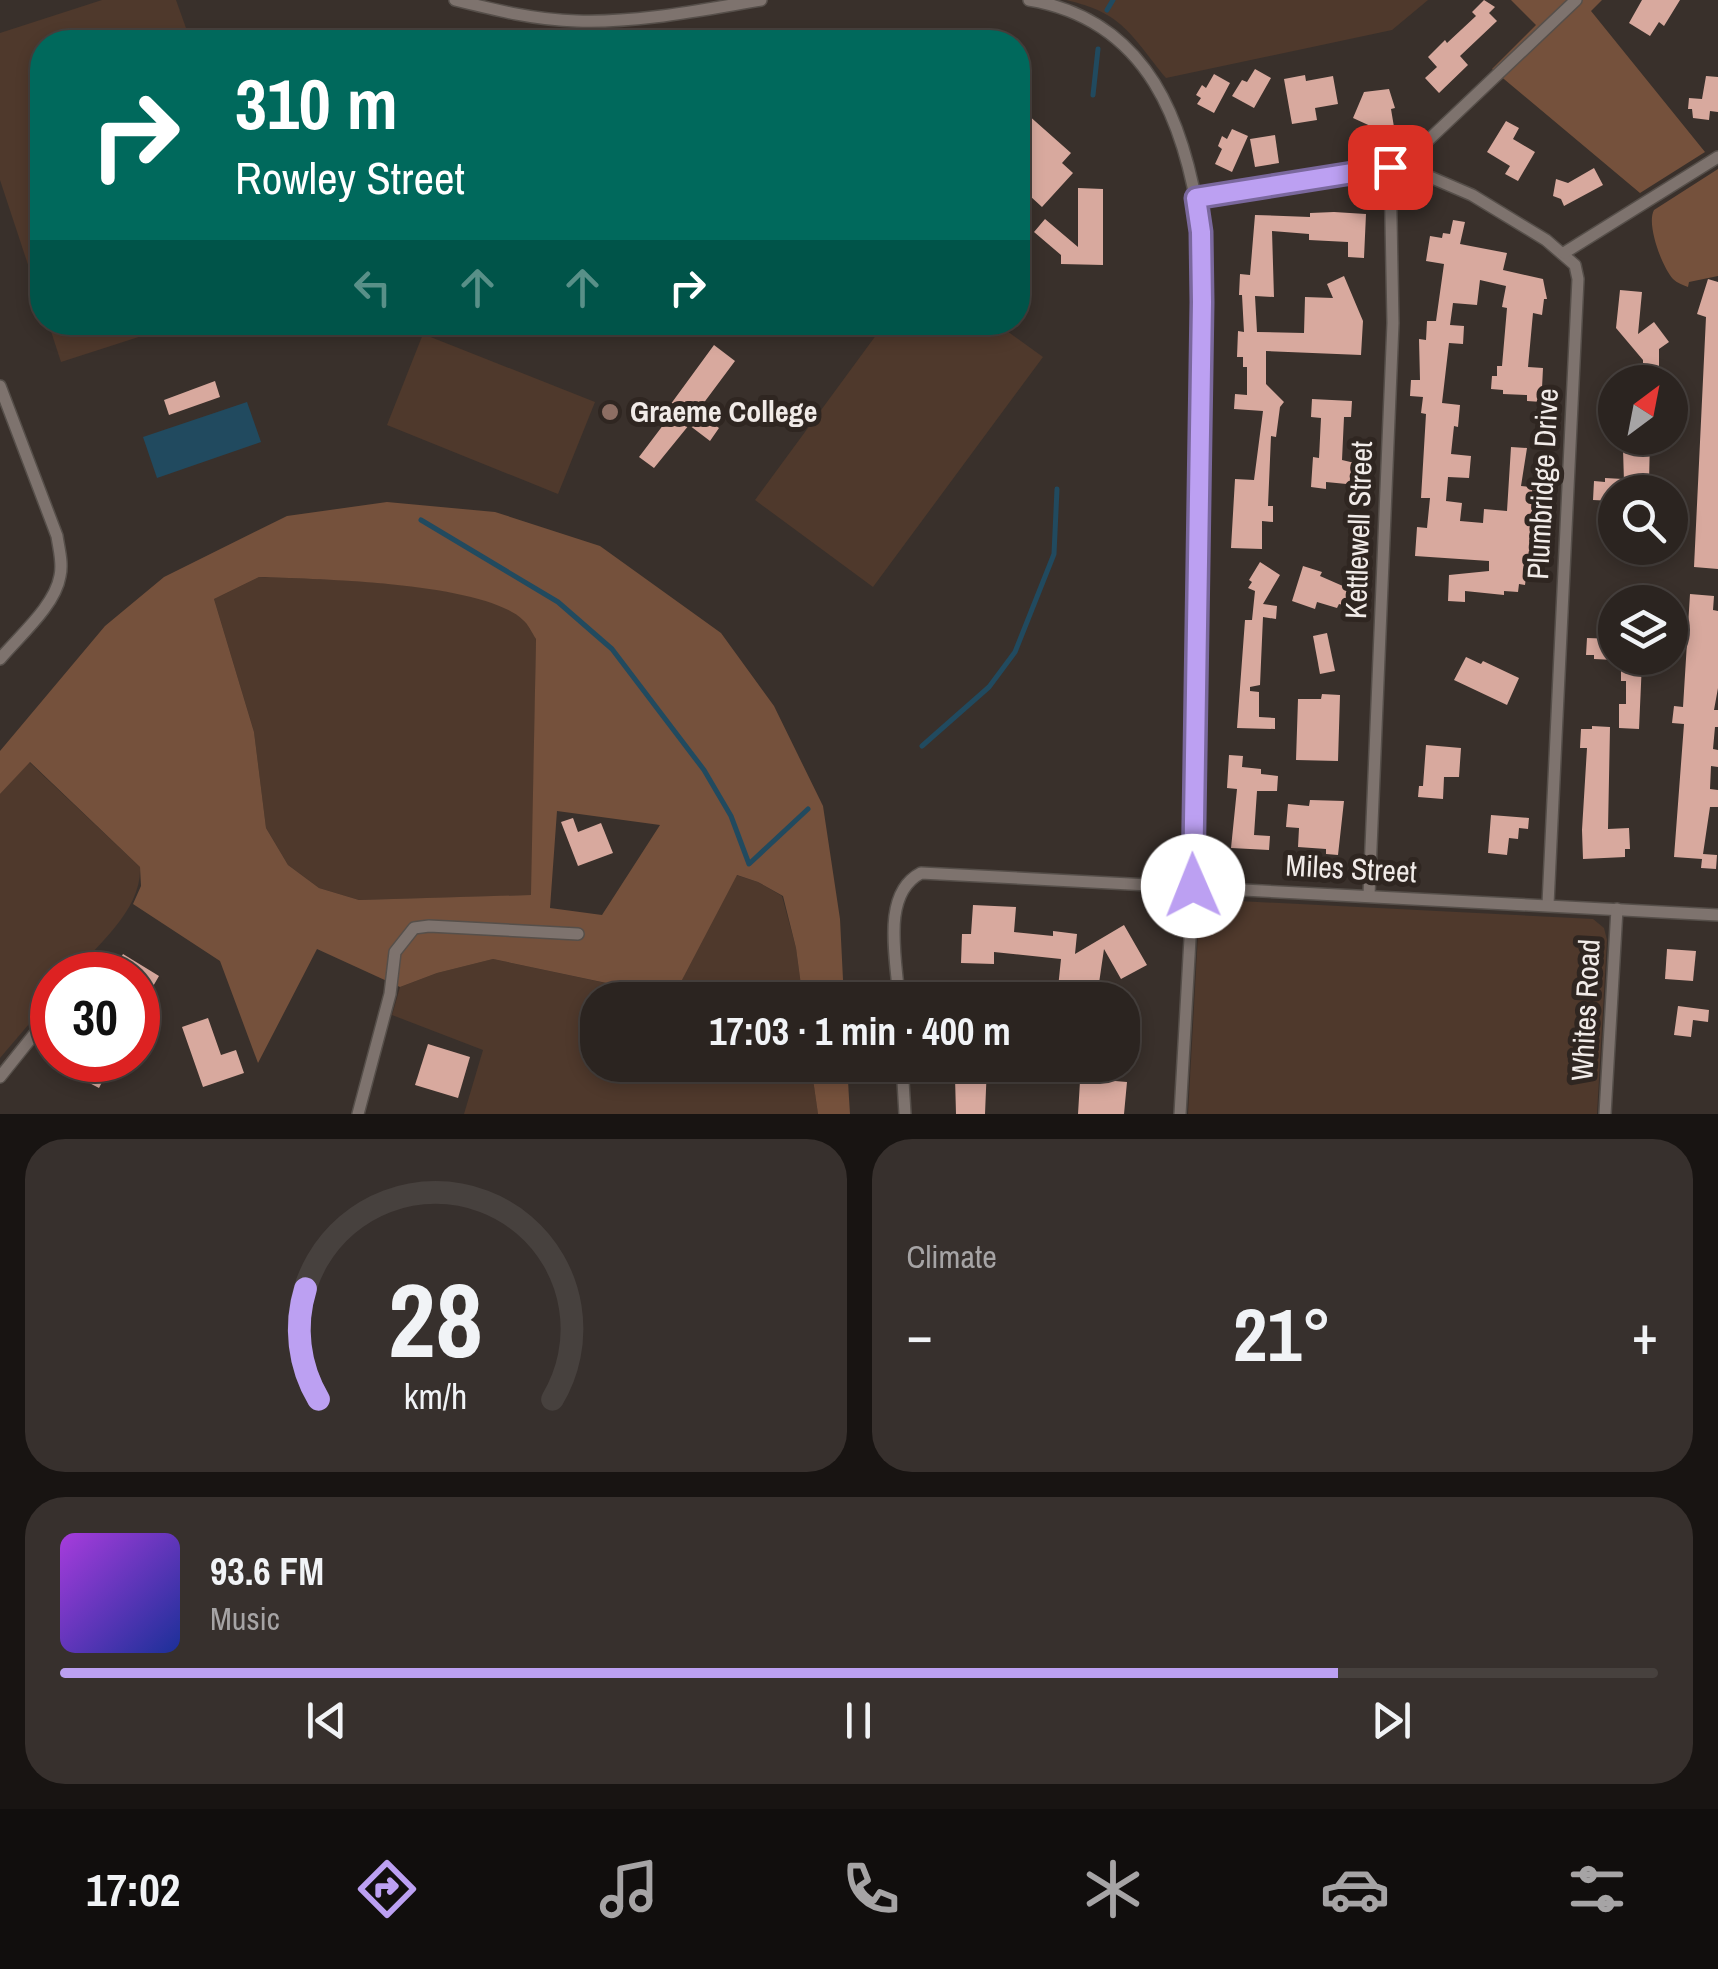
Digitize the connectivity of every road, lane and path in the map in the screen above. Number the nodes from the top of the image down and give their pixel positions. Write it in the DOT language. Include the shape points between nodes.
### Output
graph roads {
  1 [pos="455,0"];
  2 [pos="762,0"];
  3 [pos="1029,0"];
  4 [pos="1576,0"];
  5 [pos="500,6"];
  6 [pos="1718,158"];
  7 [pos="1396,166"];
  8 [pos="1196,198"];
  9 [pos="1564,253"];
  10 [pos="0,386"];
  11 [pos="0,660"];
  12 [pos="1193,886"];
  13 [pos="1369,894"];
  14 [pos="1548,904"];
  15 [pos="1617,909"];
  16 [pos="1718,915"];
  17 [pos="578,934"];
  18 [pos="898,982"];
  19 [pos="30,1040"];
  20 [pos="0,1077"];
  21 [pos="903,1082"];
  22 [pos="358,1114"];
  23 [pos="904,1114"];
  24 [pos="1180,1114"];
  25 [pos="1604,1114"];
  1 -- 5 [label="street"];
  2 -- 5 [label="street" via="617,21 543,19"];
  3 -- 8 [label="street" via="1095,21 1151,74 1182,141"];
  4 -- 7 [label="street"];
  6 -- 9 [label="street"];
  7 -- 8 [label="street"];
  7 -- 9 [label="street" via="1472,195"];
  7 -- 13 [label="street, Kettlewell Street"];
  8 -- 12 [label="street" via="1202,302"];
  9 -- 14 [label="street, Plumbridge Drive" via="1578,280"];
  10 -- 11 [label="street" via="61,561 60,580 46,604"];
  12 -- 13 [label="street, Miles Street"];
  12 -- 18 [label="street, Miles Street" via="922,873 902,889 895,910"];
  12 -- 24 [label="street"];
  13 -- 14 [label="street, Miles Street"];
  14 -- 15 [label="street, Miles Street"];
  15 -- 16 [label="street, Miles Street"];
  15 -- 25 [label="street, Whites Road"];
  17 -- 22 [label="street" via="414,928 396,952"];
  19 -- 20 [label="street"];
  21 -- 23 [label="street"];
}
